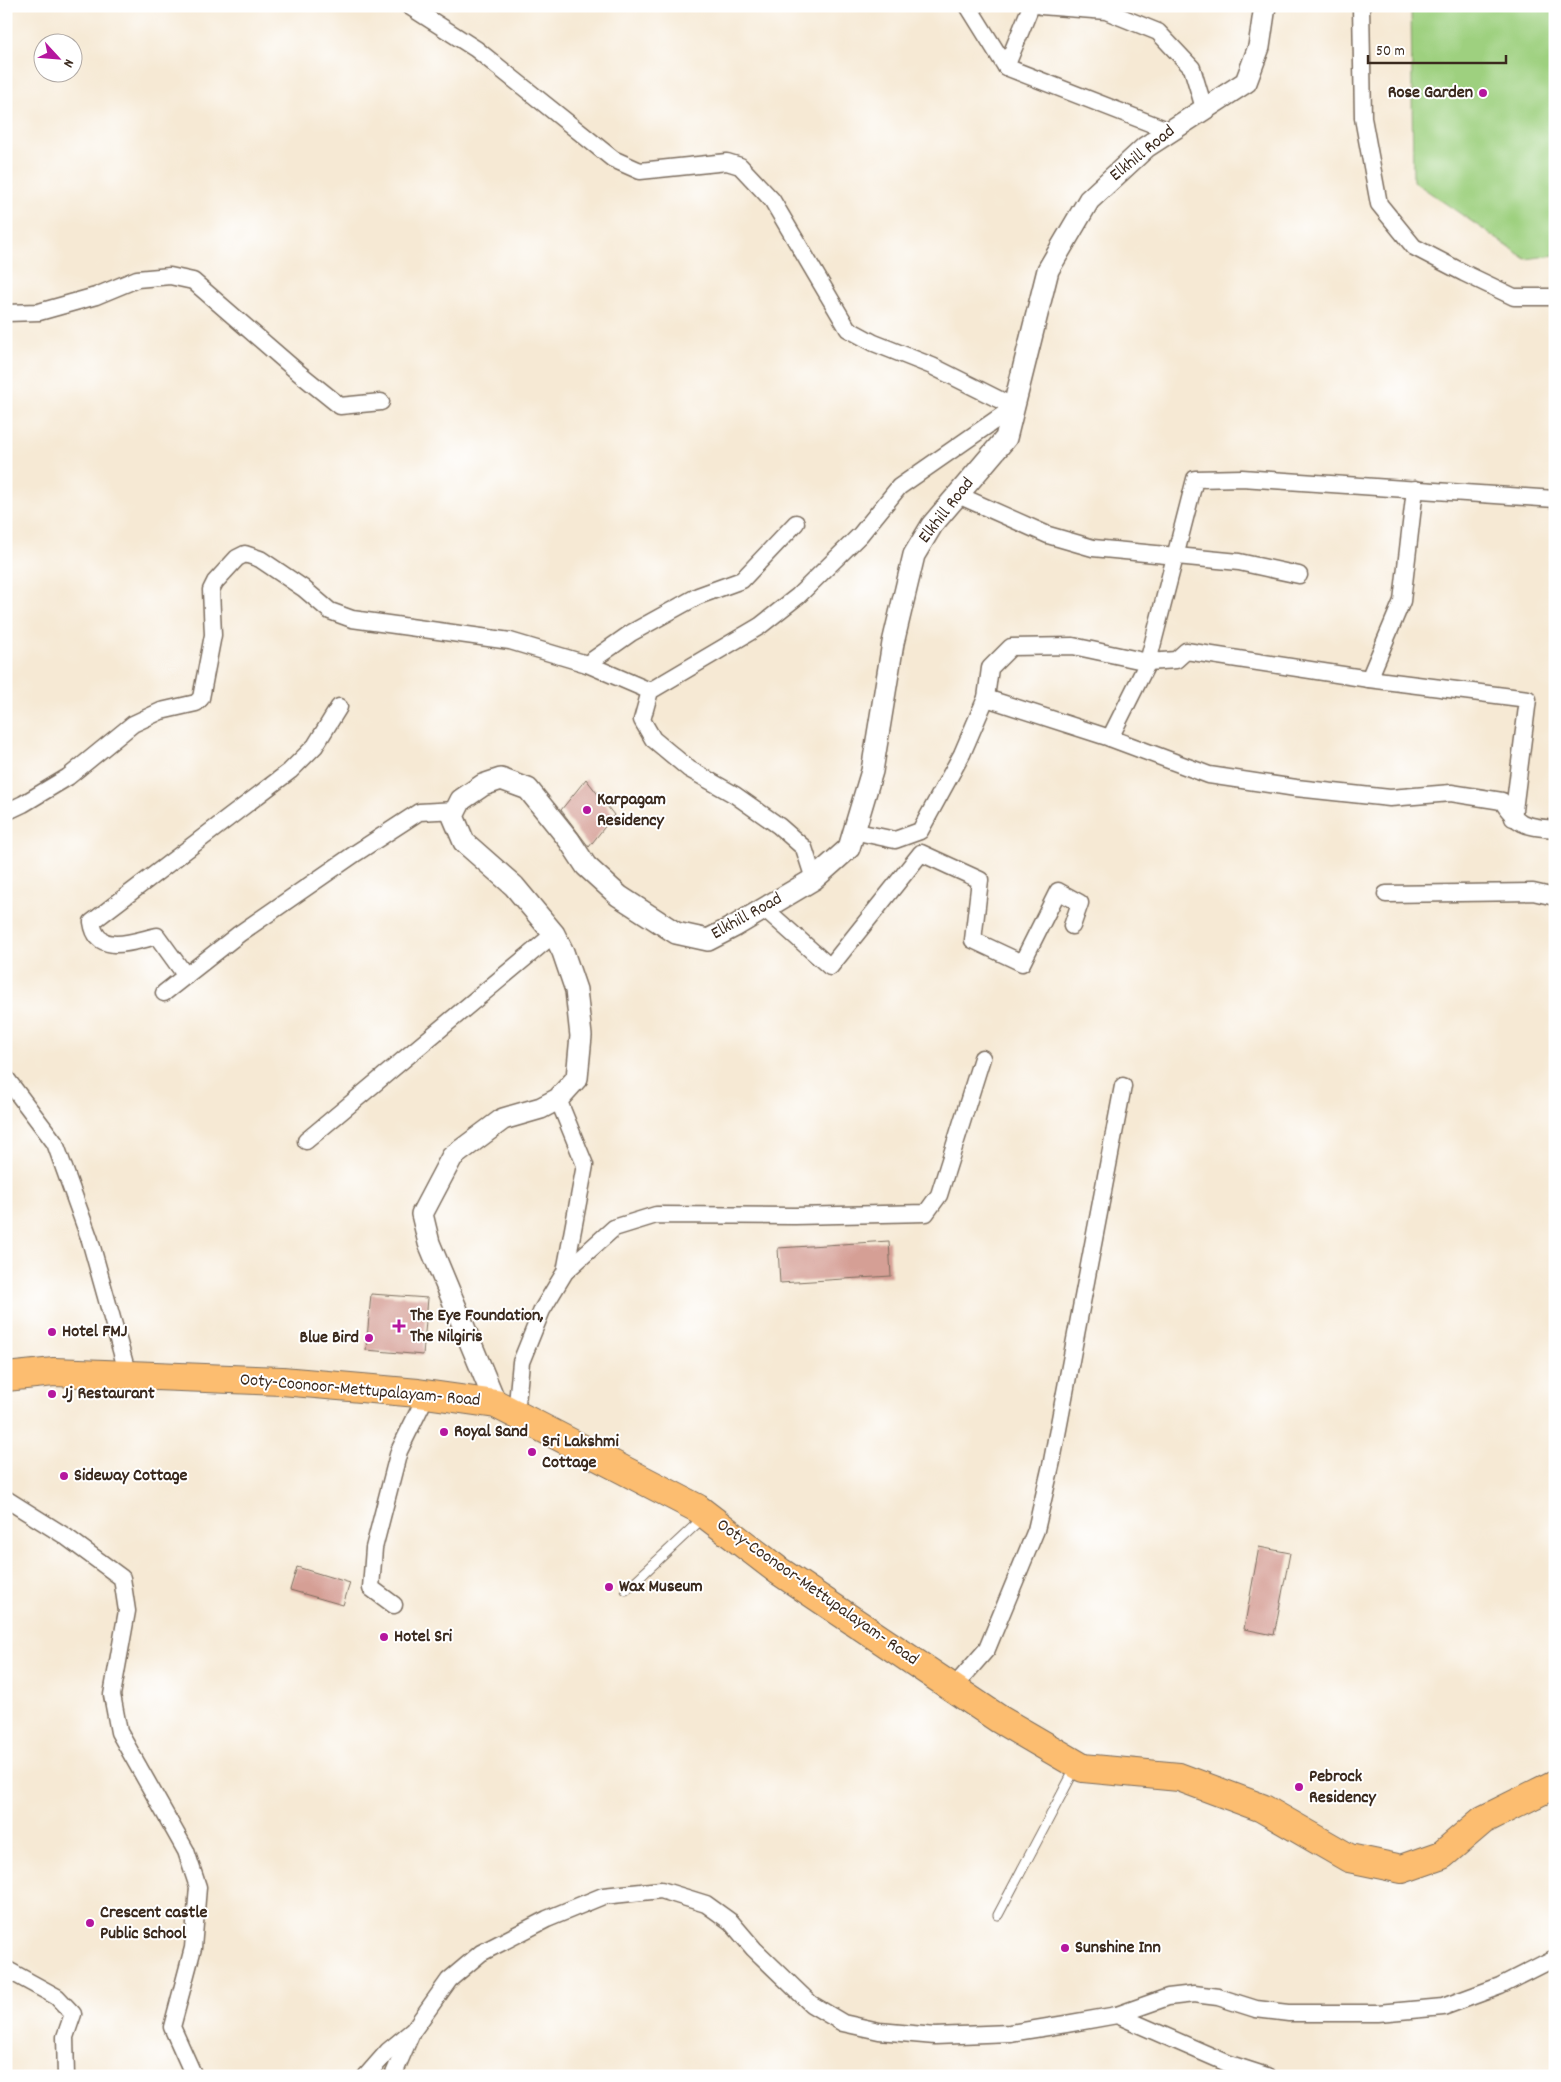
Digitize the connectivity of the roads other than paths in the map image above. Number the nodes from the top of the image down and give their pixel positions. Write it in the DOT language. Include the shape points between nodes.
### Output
graph roads {
  1 [pos="409,6"];
  2 [pos="968,6"];
  3 [pos="1031,6"];
  4 [pos="1041,6"];
  5 [pos="1265,6"];
  6 [pos="1361,6"];
  7 [pos="1006,67"];
  8 [pos="1204,108"];
  9 [pos="1170,131"];
  10 [pos="1555,297"];
  11 [pos="6,313"];
  12 [pos="381,402"];
  13 [pos="1014,406"];
  14 [pos="1415,489"];
  15 [pos="958,495"];
  16 [pos="1555,499"];
  17 [pos="796,522"];
  18 [pos="1176,556"];
  19 [pos="1299,574"];
  20 [pos="1148,662"];
  21 [pos="587,664"];
  22 [pos="1369,679"];
  23 [pos="650,691"];
  24 [pos="986,698"];
  25 [pos="339,707"];
  26 [pos="1110,738"];
  27 [pos="456,810"];
  28 [pos="6,812"];
  29 [pos="1513,818"];
  30 [pos="1555,829"];
  31 [pos="853,832"];
  32 [pos="814,879"];
  33 [pos="1386,894"];
  34 [pos="1555,897"];
  35 [pos="764,908"];
  36 [pos="1072,926"];
  37 [pos="554,934"];
  38 [pos="186,976"];
  39 [pos="164,993"];
  40 [pos="982,1058"];
  41 [pos="6,1078"];
  42 [pos="1123,1086"];
  43 [pos="558,1099"];
  44 [pos="306,1141"];
  45 [pos="566,1272"];
  46 [pos="128,1375"];
  47 [pos="6,1377"];
  48 [pos="427,1394"];
  49 [pos="506,1409"];
  50 [pos="6,1499"];
  51 [pos="706,1515"];
  52 [pos="626,1590"];
  53 [pos="394,1605"];
  54 [pos="953,1688"];
  55 [pos="1077,1765"];
  56 [pos="1555,1784"];
  57 [pos="998,1915"];
  58 [pos="1555,1958"];
  59 [pos="6,1968"];
  60 [pos="1117,2015"];
  61 [pos="412,2032"];
  62 [pos="66,2076"];
  63 [pos="194,2076"];
  64 [pos="366,2076"];
  65 [pos="393,2076"];
  66 [pos="1267,2076"];
  1 -- 13 [label="street" via="476,49 613,159 640,171 726,162 740,166 772,200 848,329"];
  2 -- 7 [label="street"];
  3 -- 7 [label="street"];
  4 -- 8 [label="street" via="1106,12 1158,32 1192,68"];
  5 -- 8 [label="street, Elkhill Road" via="1259,46 1246,82"];
  6 -- 10 [label="street" via="1362,118 1379,204 1414,247 1514,297"];
  7 -- 9 [label="street"];
  8 -- 9 [label="street, Elkhill Road"];
  9 -- 13 [label="street, Elkhill Road" via="1146,147 1089,200 1048,270"];
  11 -- 12 [label="street" via="39,312 96,296 137,279 170,276 193,281 298,374 340,406"];
  13 -- 15 [label="street, Elkhill Road" via="1006,438"];
  13 -- 23 [label="street" via="899,487 860,535 798,596 760,626"];
  14 -- 16 [label="street"];
  14 -- 18 [label="street" via="1242,478 1195,479"];
  14 -- 22 [label="street" via="1402,601"];
  15 -- 18 [label="street" via="1048,535 1084,545"];
  15 -- 31 [label="street, Elkhill Road" via="932,525 914,556 893,643 872,771"];
  17 -- 21 [label="street" via="742,580 698,596 630,633"];
  18 -- 19 [label="street" via="1239,562"];
  18 -- 20 [label="street"];
  20 -- 22 [label="street" via="1176,660 1186,651"];
  20 -- 24 [label="street" via="1074,646 1011,647 990,668"];
  20 -- 26 [label="street"];
  21 -- 23 [label="street"];
  21 -- 28 [label="street" via="510,641 352,619 330,611 260,559 245,554 237,558 211,590 213,635 200,698 196,703 161,711 133,724 68,777"];
  22 -- 29 [label="street" via="1528,699"];
  23 -- 32 [label="street" via="642,720 653,739 689,769 779,826 804,848"];
  24 -- 26 [label="street"];
  24 -- 31 [label="street" via="962,754 920,830 895,840"];
  25 -- 38 [label="street" via="315,746 290,771 92,922 94,931 108,944 157,936"];
  26 -- 29 [label="street" via="1209,775 1390,798 1451,793 1502,801"];
  27 -- 35 [label="street, Elkhill Road" via="461,800 483,785 502,779 528,789 586,866 618,896 676,934 708,940"];
  27 -- 37 [label="street" via="453,816 464,842 514,886"];
  27 -- 38 [label="street" via="420,812 356,852"];
  29 -- 30 [label="street" via="1528,826"];
  31 -- 32 [label="street, Elkhill Road" via="849,848"];
  32 -- 35 [label="street, Elkhill Road"];
  33 -- 34 [label="street" via="1533,892"];
  35 -- 36 [label="street" via="830,967 921,853 980,880 973,940 1022,963 1058,891 1080,903"];
  37 -- 43 [label="street" via="576,990 581,1036 577,1078"];
  37 -- 44 [label="street"];
  38 -- 39 [label="street"];
  40 -- 45 [label="street" via="938,1195 926,1213 794,1216 656,1214 614,1228"];
  41 -- 46 [label="street" via="55,1143 90,1240"];
  42 -- 54 [label="street" via="1036,1530 987,1649"];
  43 -- 45 [label="street" via="585,1165"];
  43 -- 49 [label="street" via="541,1108 503,1119 452,1157 422,1214 429,1243"];
  45 -- 49 [label="street" via="542,1310"];
  46 -- 47 [label="highway, Ooty-Coonoor-Mettupalayam- Road" via="54,1372"];
  46 -- 48 [label="highway, Ooty-Coonoor-Mettupalayam- Road" via="282,1381"];
  48 -- 49 [label="highway, Ooty-Coonoor-Mettupalayam- Road"];
  48 -- 53 [label="street" via="399,1451 374,1548 371,1588"];
  49 -- 51 [label="highway, Ooty-Coonoor-Mettupalayam- Road"];
  50 -- 63 [label="street" via="65,1536 122,1578 127,1611 112,1695 119,1732 186,1851 198,1887 193,1948 172,2027"];
  51 -- 52 [label="lane"];
  51 -- 54 [label="highway, Ooty-Coonoor-Mettupalayam- Road" via="779,1571"];
  54 -- 55 [label="highway, Ooty-Coonoor-Mettupalayam- Road"];
  55 -- 56 [label="highway, Ooty-Coonoor-Mettupalayam- Road" via="1179,1778 1262,1808 1349,1858 1402,1869 1442,1854 1483,1820"];
  55 -- 57 [label="lane"];
  58 -- 60 [label="street" via="1500,1986 1443,2007 1378,2013 1289,2013 1256,2009 1218,1997 1194,1994 1168,1997"];
  59 -- 62 [label="street" via="57,1997 73,2014 65,2037"];
  60 -- 61 [label="street" via="1010,2033 935,2036 879,2031 843,2023 811,2004 731,1922 706,1904 661,1890 603,1896 547,1919 481,1953 449,1980"];
  60 -- 66 [label="street" via="1227,2063"];
  61 -- 64 [label="street" via="388,2051"];
  61 -- 65 [label="street"];
}
